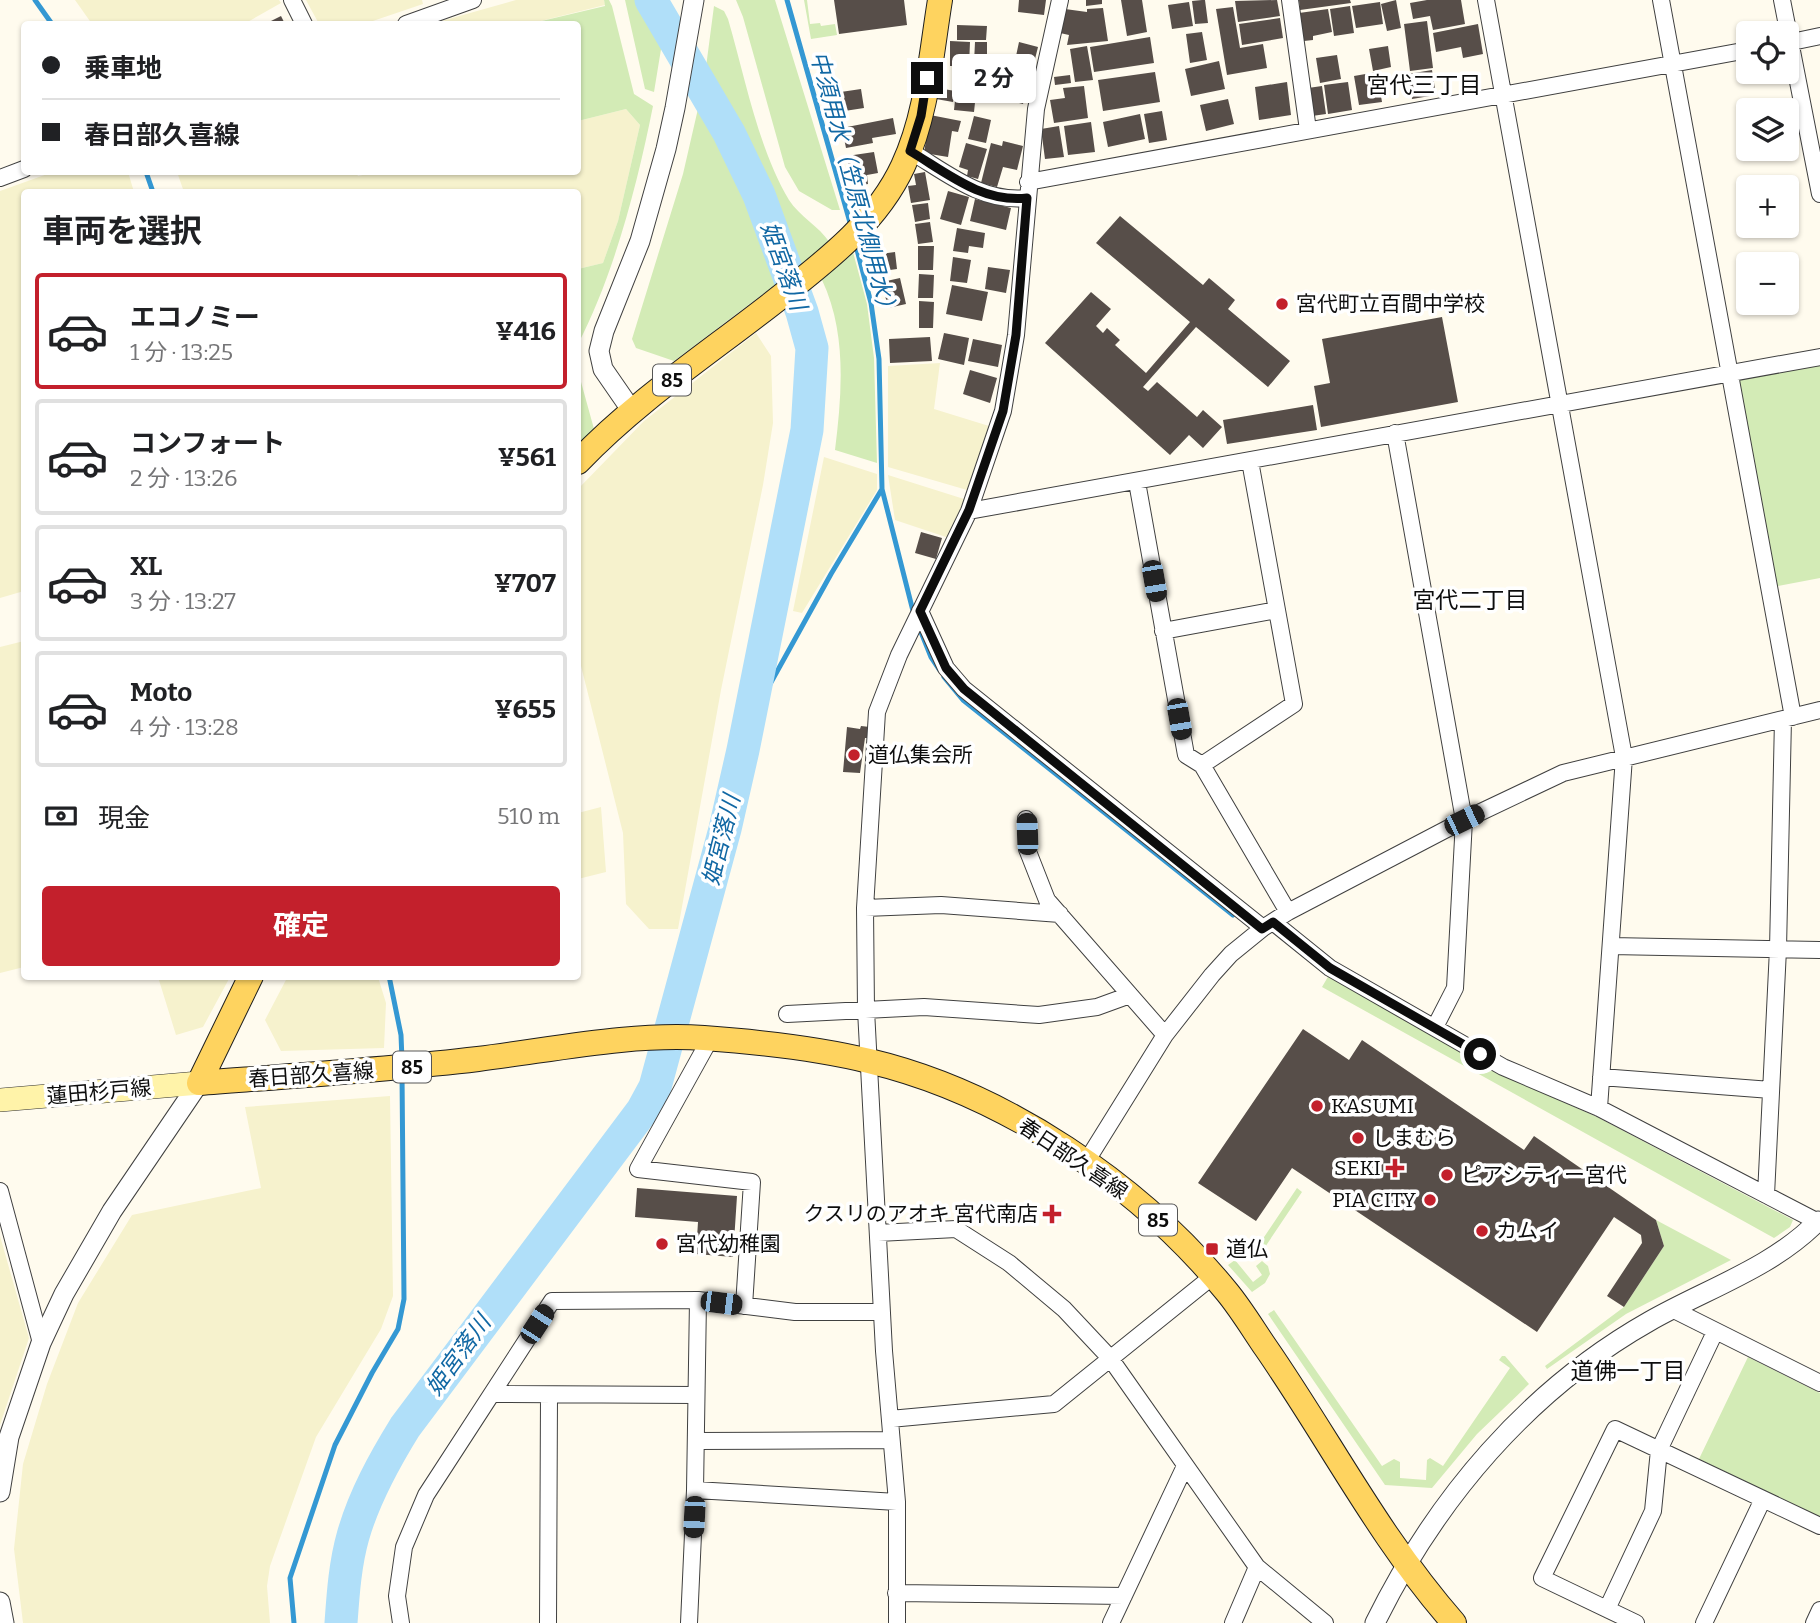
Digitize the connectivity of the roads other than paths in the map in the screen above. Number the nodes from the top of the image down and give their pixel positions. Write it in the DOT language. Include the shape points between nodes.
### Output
graph roads {
  1 [pos="292,0"];
  2 [pos="473,0"];
  3 [pos="940,0"];
  4 [pos="1059,0"];
  5 [pos="1290,0"];
  6 [pos="1486,0"];
  7 [pos="1661,0"];
  8 [pos="1782,0"];
  9 [pos="694,4"];
  10 [pos="302,21"];
  11 [pos="414,21"];
  12 [pos="1785,21"];
  13 [pos="1820,36"];
  14 [pos="1799,40"];
  15 [pos="1736,52"];
  16 [pos="1673,64"];
  17 [pos="1797,84"];
  18 [pos="1502,94"];
  19 [pos="1308,130"];
  20 [pos="910,151"];
  21 [pos="21,170"];
  22 [pos="0,178"];
  23 [pos="1027,190"];
  24 [pos="1820,194"];
  25 [pos="1820,357"];
  26 [pos="1730,373"];
  27 [pos="1558,403"];
  28 [pos="632,411"];
  29 [pos="1395,433"];
  30 [pos="581,459"];
  31 [pos="1250,461"];
  32 [pos="1137,482"];
  33 [pos="969,510"];
  34 [pos="1277,610"];
  35 [pos="920,611"];
  36 [pos="1163,631"];
  37 [pos="1820,710"];
  38 [pos="1788,718"];
  39 [pos="1624,757"];
  40 [pos="1202,765"];
  41 [pos="1026,820"];
  42 [pos="1464,820"];
  43 [pos="864,908"];
  44 [pos="1289,912"];
  45 [pos="1060,914"];
  46 [pos="1268,925"];
  47 [pos="1611,946"];
  48 [pos="1778,949"];
  49 [pos="1820,950"];
  50 [pos="249,980"];
  51 [pos="1130,995"];
  52 [pos="866,1010"];
  53 [pos="787,1014"];
  54 [pos="1435,1027"];
  55 [pos="1165,1035"];
  56 [pos="706,1038"];
  57 [pos="868,1060"];
  58 [pos="1601,1077"];
  59 [pos="199,1083"];
  60 [pos="1771,1090"];
  61 [pos="0,1100"];
  62 [pos="1599,1108"];
  63 [pos="1086,1162"];
  64 [pos="0,1191"];
  65 [pos="1766,1195"];
  66 [pos="1819,1222"];
  67 [pos="878,1233"];
  68 [pos="1213,1276"];
  69 [pos="698,1300"];
  70 [pos="744,1306"];
  71 [pos="1672,1309"];
  72 [pos="882,1311"];
  73 [pos="1715,1332"];
  74 [pos="41,1343"];
  75 [pos="1111,1359"];
  76 [pos="1820,1383"];
  77 [pos="492,1394"];
  78 [pos="549,1395"];
  79 [pos="695,1395"];
  80 [pos="890,1419"];
  81 [pos="4,1438"];
  82 [pos="891,1440"];
  83 [pos="696,1441"];
  84 [pos="1659,1450"];
  85 [pos="1185,1466"];
  86 [pos="695,1490"];
  87 [pos="0,1492"];
  88 [pos="1763,1499"];
  89 [pos="897,1502"];
  90 [pos="1820,1527"];
  91 [pos="1405,1564"];
  92 [pos="1257,1567"];
  93 [pos="896,1592"];
  94 [pos="1124,1596"];
  95 [pos="0,1602"];
  96 [pos="1607,1609"];
  97 [pos="1820,1611"];
  98 [pos="4,1623"];
  99 [pos="401,1623"];
  100 [pos="548,1623"];
  101 [pos="688,1623"];
  102 [pos="897,1623"];
  103 [pos="1111,1623"];
  104 [pos="1233,1623"];
  105 [pos="1325,1623"];
  106 [pos="1375,1623"];
  107 [pos="1454,1623"];
  108 [pos="1636,1623"];
  109 [pos="1704,1623"];
  110 [pos="1814,1623"];
  1 -- 10 [label="street"];
  2 -- 11 [label="street"];
  3 -- 20 [label="main road, 85" via="921,116"];
  4 -- 23 [label="street" via="1036,109"];
  5 -- 19 [label="street"];
  6 -- 18 [label="street"];
  7 -- 16 [label="street"];
  8 -- 12 [label="street"];
  9 -- 28 [label="street" via="666,149 640,241 599,351 603,369"];
  13 -- 14 [label="street"];
  15 -- 16 [label="street"];
  16 -- 18 [label="street"];
  16 -- 26 [label="street"];
  17 -- 24 [label="street"];
  18 -- 19 [label="street"];
  18 -- 27 [label="street"];
  19 -- 23 [label="street"];
  20 -- 23 [label="street" via="978,192 1009,200"];
  20 -- 28 [label="main road, 85" via="866,221 812,272"];
  21 -- 22 [label="street"];
  23 -- 33 [label="street" via="1016,335 1003,411"];
  25 -- 26 [label="street"];
  26 -- 27 [label="street"];
  26 -- 38 [label="street"];
  27 -- 29 [label="street"];
  27 -- 39 [label="street"];
  28 -- 30 [label="main road, 85"];
  29 -- 31 [label="street"];
  29 -- 42 [label="street"];
  31 -- 32 [label="street"];
  31 -- 34 [label="street"];
  32 -- 33 [label="street"];
  32 -- 36 [label="street"];
  33 -- 35 [label="street"];
  34 -- 36 [label="street"];
  34 -- 40 [label="street" via="1294,704"];
  35 -- 43 [label="street" via="877,712"];
  35 -- 46 [label="street" via="946,668 964,689"];
  36 -- 40 [label="street" via="1186,755"];
  37 -- 38 [label="street"];
  38 -- 39 [label="street"];
  38 -- 48 [label="street"];
  39 -- 42 [label="street" via="1563,773"];
  39 -- 47 [label="street"];
  40 -- 44 [label="street"];
  41 -- 45 [label="street" via="1027,849 1047,900"];
  42 -- 44 [label="street"];
  42 -- 54 [label="street" via="1455,988"];
  43 -- 45 [label="street" via="941,905"];
  43 -- 52 [label="street"];
  44 -- 46 [label="street"];
  45 -- 51 [label="street"];
  46 -- 54 [label="street" via="1330,968"];
  46 -- 55 [label="street" via="1230,954"];
  47 -- 48 [label="street"];
  47 -- 58 [label="street"];
  48 -- 49 [label="street"];
  48 -- 60 [label="street"];
  50 -- 59 [label="main road"];
  51 -- 52 [label="street" via="1097,1007 1039,1015 924,1007"];
  51 -- 55 [label="street"];
  52 -- 53 [label="street"];
  52 -- 57 [label="street"];
  54 -- 62 [label="street" via="1503,1067"];
  55 -- 63 [label="street"];
  56 -- 57 [label="main road, 春日部久喜線 / 85"];
  56 -- 59 [label="main road, 春日部久喜線 / 85" via="624,1039 393,1069"];
  56 -- 70 [label="street" via="638,1170 751,1182"];
  57 -- 63 [label="main road, 春日部久喜線 / 85" via="916,1074 976,1100"];
  57 -- 67 [label="street"];
  58 -- 60 [label="street"];
  58 -- 62 [label="street"];
  59 -- 61 [label="main road, 蓮田杉戸線"];
  59 -- 74 [label="street" via="112,1211"];
  60 -- 65 [label="street"];
  62 -- 65 [label="street"];
  63 -- 68 [label="main road, 春日部久喜線 / 85" via="1155,1217"];
  64 -- 74 [label="street"];
  65 -- 66 [label="street"];
  66 -- 71 [label="street" via="1779,1254"];
  67 -- 72 [label="street"];
  67 -- 75 [label="street" via="956,1229 1009,1263 1064,1309"];
  68 -- 75 [label="street"];
  68 -- 91 [label="main road, 春日部久喜線 / 85" via="1280,1369"];
  69 -- 70 [label="street"];
  69 -- 77 [label="street" via="552,1301"];
  69 -- 79 [label="street"];
  70 -- 72 [label="street" via="795,1312"];
  71 -- 73 [label="street"];
  71 -- 91 [label="street" via="1614,1343 1508,1430 1446,1502"];
  72 -- 80 [label="street"];
  73 -- 76 [label="street"];
  73 -- 84 [label="street"];
  74 -- 81 [label="street"];
  75 -- 80 [label="street" via="1054,1404"];
  75 -- 85 [label="street"];
  77 -- 78 [label="street"];
  77 -- 99 [label="street" via="426,1495 404,1547 397,1596"];
  78 -- 79 [label="street"];
  78 -- 100 [label="street"];
  79 -- 83 [label="street"];
  80 -- 82 [label="street"];
  81 -- 87 [label="street"];
  82 -- 83 [label="street"];
  82 -- 89 [label="street"];
  83 -- 86 [label="street"];
  84 -- 88 [label="street"];
  84 -- 96 [label="street" via="1653,1511"];
  84 -- 96 [label="street" via="1615,1429 1542,1578"];
  85 -- 92 [label="street"];
  85 -- 94 [label="street"];
  86 -- 89 [label="street"];
  86 -- 101 [label="street"];
  88 -- 90 [label="street"];
  88 -- 109 [label="street"];
  89 -- 93 [label="street"];
  91 -- 106 [label="street"];
  91 -- 107 [label="main road, 春日部久喜線 / 85"];
  92 -- 104 [label="street"];
  92 -- 105 [label="street"];
  93 -- 94 [label="street"];
  93 -- 102 [label="street"];
  94 -- 103 [label="street"];
  95 -- 98 [label="street"];
  96 -- 108 [label="street"];
  97 -- 110 [label="street"];
}
